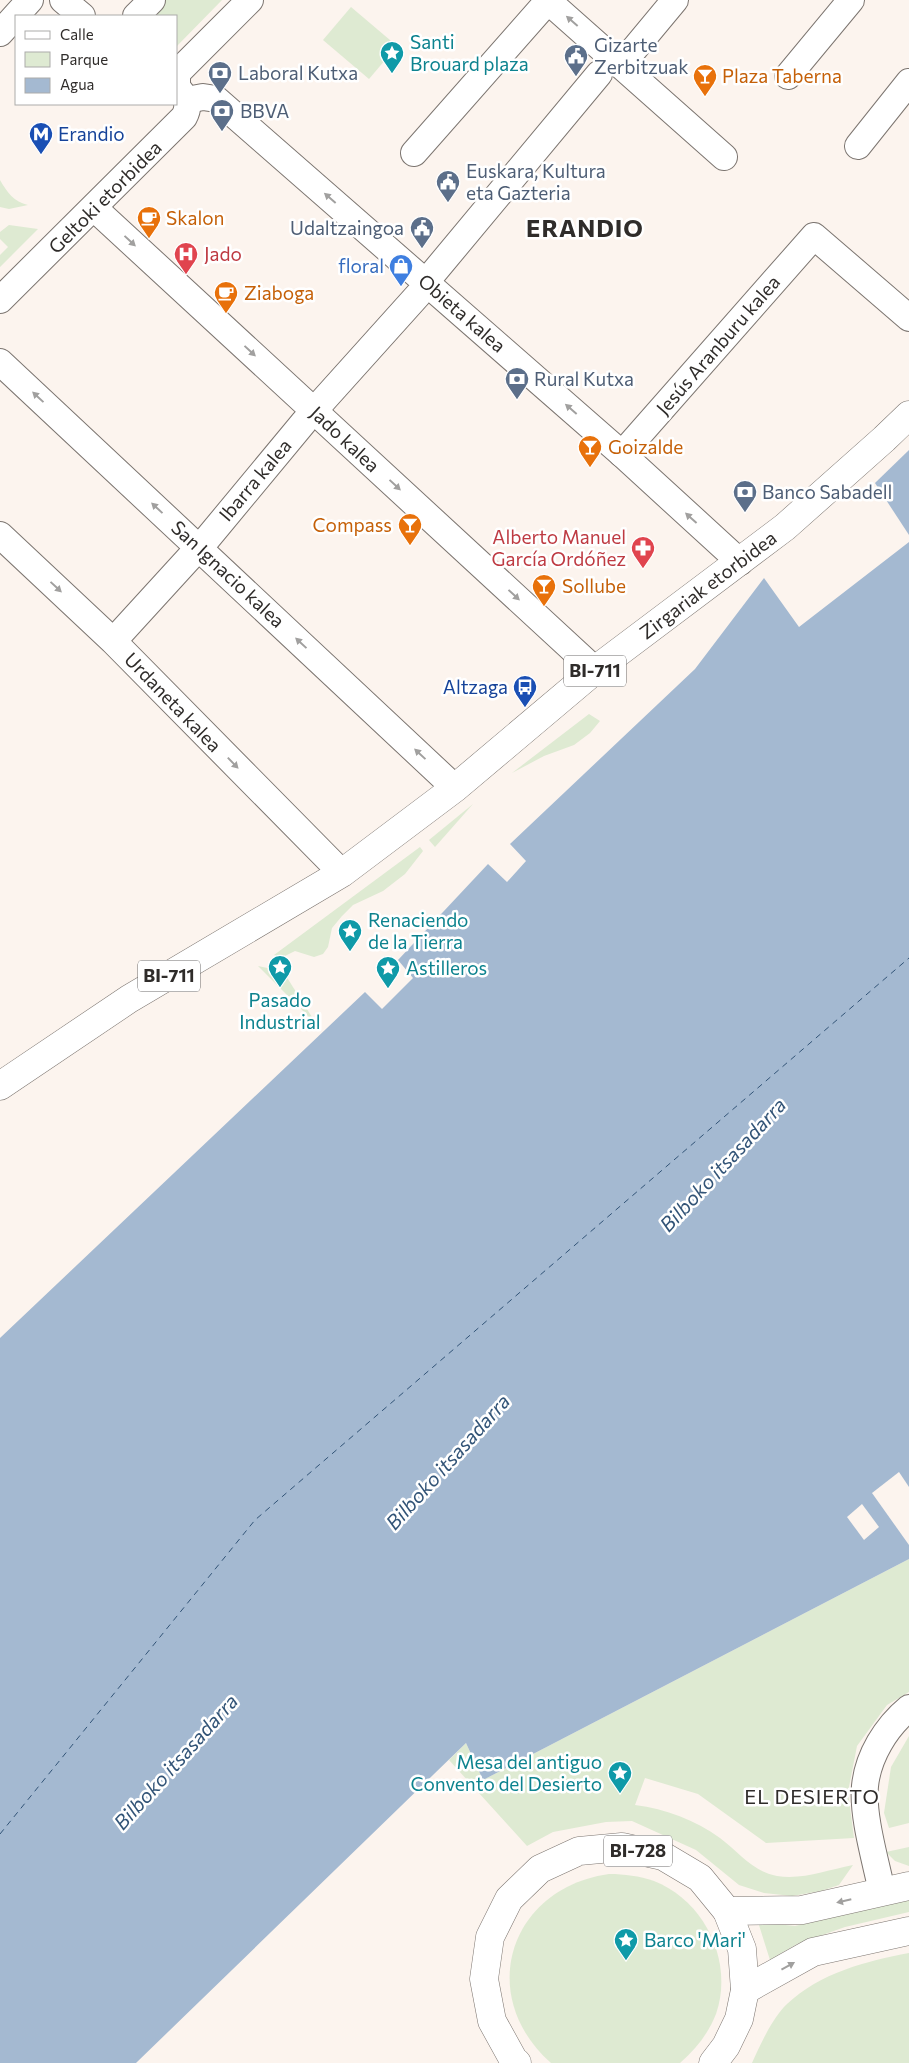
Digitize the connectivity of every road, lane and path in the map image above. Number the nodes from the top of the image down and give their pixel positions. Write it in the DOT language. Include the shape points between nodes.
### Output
graph roads {
  1 [pos="30,0"];
  2 [pos="63,0"];
  3 [pos="152,0"];
  4 [pos="250,0"];
  5 [pos="548,0"];
  6 [pos="675,0"];
  7 [pos="851,0"];
  8 [pos="16,15"];
  9 [pos="81,15"];
  10 [pos="137,15"];
  11 [pos="15,16"];
  12 [pos="0,33"];
  13 [pos="610,70"];
  14 [pos="788,76"];
  15 [pos="909,82"];
  16 [pos="180,84"];
  17 [pos="858,146"];
  18 [pos="414,153"];
  19 [pos="724,157"];
  20 [pos="94,208"];
  21 [pos="0,300"];
  22 [pos="909,318"];
  23 [pos="0,362"];
  24 [pos="909,414"];
  25 [pos="622,454"];
  26 [pos="0,535"];
  27 [pos="734,556"];
  28 [pos="117,637"];
  29 [pos="595,670"];
  30 [pos="455,788"];
  31 [pos="342,873"];
  32 [pos="0,1086"];
  33 [pos="909,1708"];
  34 [pos="909,1886"];
  35 [pos="882,1892"];
  36 [pos="727,1911"];
  37 [pos="909,1931"];
  38 [pos="745,1990"];
  39 [pos="517,2063"];
  40 [pos="713,2063"];
  1 -- 8 [label="street"];
  2 -- 9 [label="street"];
  3 -- 10 [label="street"];
  4 -- 16 [label="street"];
  13 -- 5 [label="street, one-way"];
  5 -- 18 [label="street"];
  6 -- 13 [label="street, Ibarra kalea"];
  7 -- 14 [label="street"];
  11 -- 12 [label="street"];
  13 -- 19 [label="street"];
  13 -- 28 [label="street, Ibarra kalea" via="199,548"];
  15 -- 17 [label="street"];
  16 -- 20 [label="street, Geltoki etorbidea" via="188,109 184,117"];
  25 -- 16 [label="street, Obieta kalea, one-way" via="216,99 202,97"];
  20 -- 21 [label="street, Geltoki etorbidea"];
  20 -- 29 [label="street, Jado kalea, one-way"];
  22 -- 25 [label="street, Jesús Aranburu kalea" via="814,236"];
  30 -- 23 [label="street, San Ignacio kalea, one-way"];
  24 -- 27 [label="main road, Zirgariak etorbidea / BI-711" via="785,527"];
  27 -- 25 [label="street, Obieta kalea, one-way"];
  26 -- 31 [label="street, Urdaneta kalea, one-way" via="113,641"];
  27 -- 29 [label="main road, Zirgariak etorbidea / BI-711"];
  29 -- 30 [label="main road, Zirgariak etorbidea / BI-711"];
  30 -- 31 [label="main road, BI-711"];
  31 -- 32 [label="main road, BI-711" via="129,1000"];
  33 -- 35 [label="street" via="896,1719 876,1749 865,1786"];
  34 -- 35 [label="main road"];
  35 -- 36 [label="main road, one-way" via="802,1910"];
  36 -- 38 [label="main road, BI-728" via="742,1949"];
  36 -- 39 [label="main road, BI-728" via="700,1878 663,1856 622,1847 579,1852 540,1869 510,1899 490,1937 484,1979 492,2021"];
  38 -- 37 [label="main road, one-way" via="813,1952"];
  38 -- 40 [label="main road, BI-728" via="739,2019 726,2046"];
}
